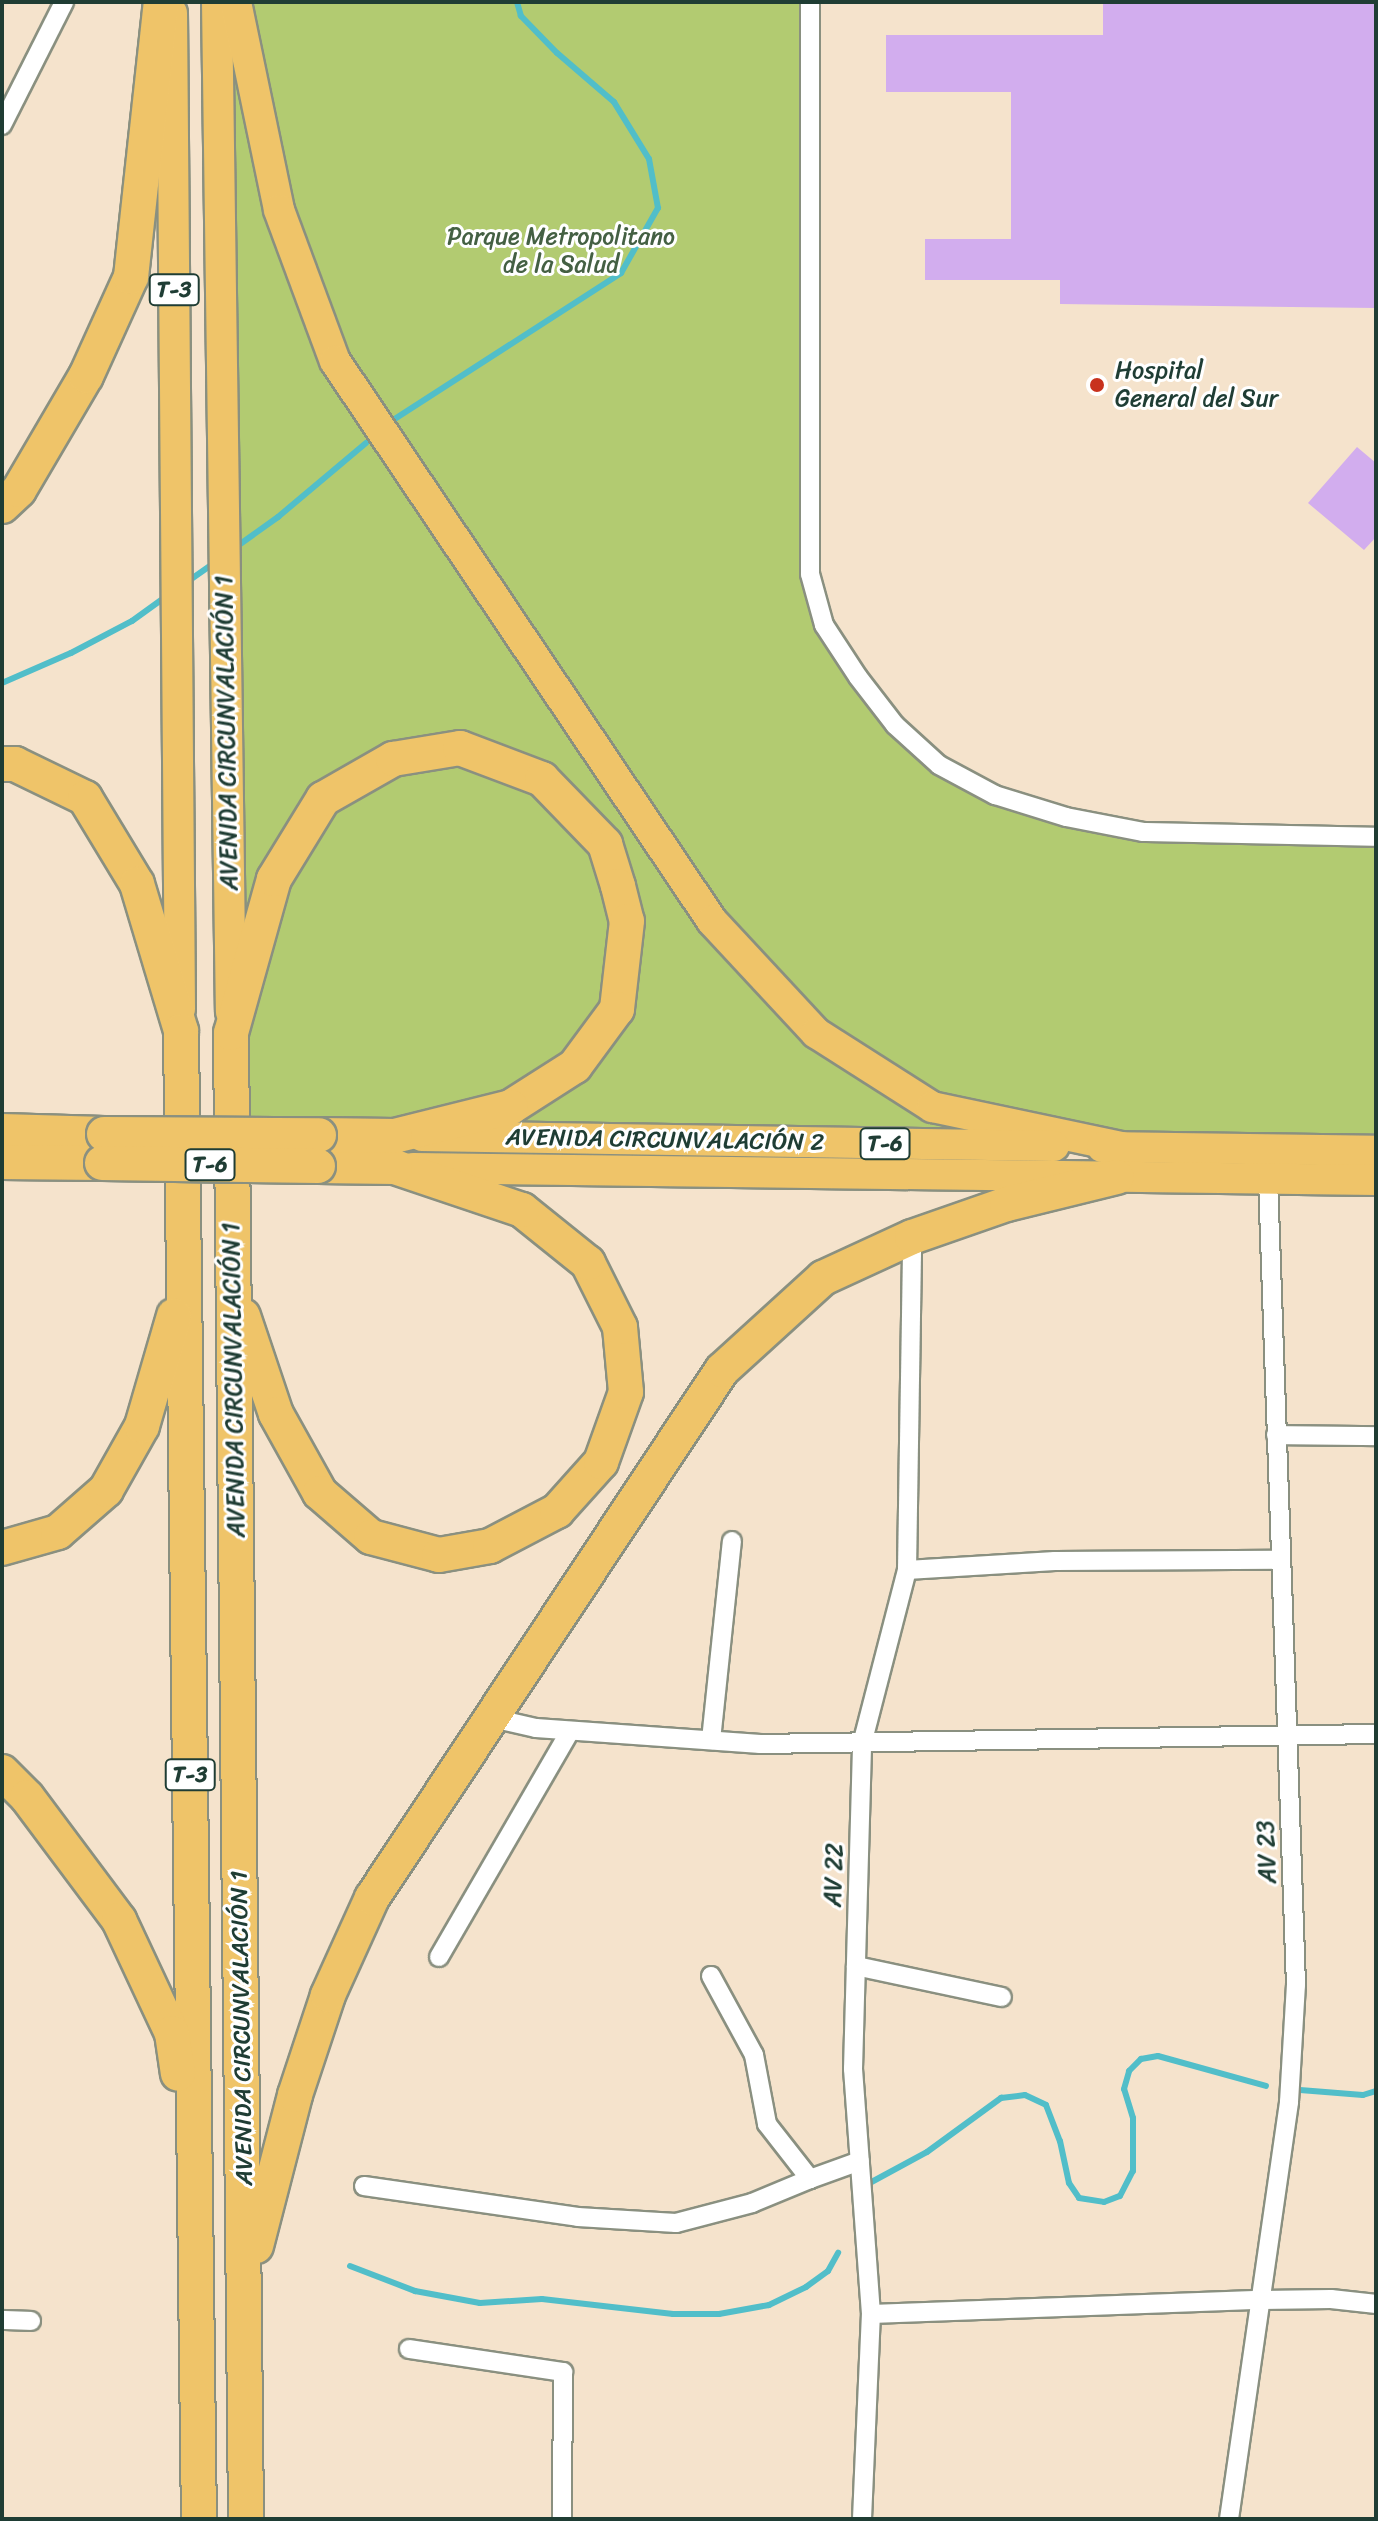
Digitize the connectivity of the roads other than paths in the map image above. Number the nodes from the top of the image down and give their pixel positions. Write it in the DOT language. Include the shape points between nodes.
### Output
graph roads {
  1 [pos="64,2"];
  2 [pos="161,2"];
  3 [pos="172,2"];
  4 [pos="217,2"];
  5 [pos="236,2"];
  6 [pos="810,2"];
  7 [pos="2,125"];
  8 [pos="2,506"];
  9 [pos="2,764"];
  10 [pos="1376,837"];
  11 [pos="181,1031"];
  12 [pos="231,1033"];
  13 [pos="2,1131"];
  14 [pos="103,1148"];
  15 [pos="1370,1148"];
  16 [pos="395,1152"];
  17 [pos="2,1162"];
  18 [pos="1119,1162"];
  19 [pos="1268,1179"];
  20 [pos="1376,1180"];
  21 [pos="912,1237"];
  22 [pos="184,1281"];
  23 [pos="233,1285"];
  24 [pos="1276,1435"];
  25 [pos="1376,1436"];
  26 [pos="732,1541"];
  27 [pos="2,1548"];
  28 [pos="1279,1560"];
  29 [pos="907,1570"];
  30 [pos="492,1718"];
  31 [pos="570,1731"];
  32 [pos="1376,1734"];
  33 [pos="1286,1737"];
  34 [pos="711,1740"];
  35 [pos="862,1744"];
  36 [pos="2,1772"];
  37 [pos="439,1957"];
  38 [pos="856,1966"];
  39 [pos="711,1976"];
  40 [pos="1002,1997"];
  41 [pos="860,2161"];
  42 [pos="810,2179"];
  43 [pos="364,2186"];
  44 [pos="196,2195"];
  45 [pos="245,2289"];
  46 [pos="1261,2300"];
  47 [pos="1376,2304"];
  48 [pos="871,2314"];
  49 [pos="2,2320"];
  50 [pos="31,2321"];
  51 [pos="409,2349"];
  52 [pos="199,2519"];
  53 [pos="246,2519"];
  54 [pos="562,2519"];
  55 [pos="862,2519"];
  56 [pos="1229,2519"];
  1 -- 7 [label="street"];
  2 -- 8 [label="highway" via="131,277 86,376 19,490"];
  3 -- 11 [label="main road, AVENIDA CIRCUNVALACIÓN 1 / T-3"];
  4 -- 12 [label="main road, AVENIDA CIRCUNVALACIÓN 1 / T-3"];
  5 -- 18 [label="main road" via="279,210 335,361 712,921 816,1033 932,1107"];
  6 -- 10 [label="street" via="810,574 824,625 858,677 895,725 939,765 995,795 1066,817 1143,832"];
  9 -- 11 [label="highway" via="15,764 85,798 137,884"];
  11 -- 22 [label="highway, AVENIDA CIRCUNVALACIÓN 1 / T-3"];
  12 -- 16 [label="highway" via="274,879 323,799 393,759 460,748 542,779 605,844 627,921 617,1009 575,1066 511,1107"];
  12 -- 23 [label="highway, AVENIDA CIRCUNVALACIÓN 1 / T-3"];
  13 -- 14 [label="highway, AVENIDA CIRCUNVALACIÓN 2 / T-6"];
  14 -- 16 [label="highway, AVENIDA CIRCUNVALACIÓN 2 / T-6, bridge"];
  14 -- 17 [label="highway, AVENIDA CIRCUNVALACIÓN 2 / T-6"];
  15 -- 18 [label="main road, AVENIDA CIRCUNVALACIÓN 2 / T-6"];
  16 -- 18 [label="main road, AVENIDA CIRCUNVALACIÓN 2 / T-6"];
  16 -- 23 [label="highway" via="522,1210 588,1263 620,1327 626,1392 601,1462 557,1511 490,1546 439,1555 371,1537 320,1493 276,1414"];
  18 -- 19 [label="main road, AVENIDA CIRCUNVALACIÓN 2 / T-6"];
  18 -- 21 [label="highway"];
  19 -- 20 [label="main road, AVENIDA CIRCUNVALACIÓN 2 / T-6"];
  19 -- 24 [label="street, AV 23"];
  21 -- 29 [label="street, AV 22"];
  21 -- 30 [label="highway" via="823,1278 722,1370"];
  22 -- 27 [label="highway" via="142,1426 106,1490 58,1532"];
  22 -- 44 [label="highway, AVENIDA CIRCUNVALACIÓN 1 / T-3"];
  23 -- 45 [label="highway, AVENIDA CIRCUNVALACIÓN 1 / T-3"];
  24 -- 25 [label="street"];
  24 -- 28 [label="street, AV 23"];
  26 -- 34 [label="street"];
  28 -- 29 [label="street" via="1055,1561"];
  28 -- 33 [label="street, AV 23"];
  29 -- 35 [label="street, AV 22"];
  30 -- 31 [label="street"];
  30 -- 45 [label="highway" via="372,1898 328,1995 295,2095"];
  31 -- 34 [label="street"];
  31 -- 37 [label="street"];
  32 -- 33 [label="street"];
  33 -- 35 [label="street"];
  33 -- 46 [label="street, AV 23" via="1296,1985 1289,2102"];
  34 -- 35 [label="street"];
  35 -- 38 [label="street, AV 22"];
  36 -- 44 [label="highway" via="27,1797 119,1920 172,2033"];
  38 -- 40 [label="street"];
  38 -- 41 [label="street, AV 22" via="853,2069"];
  39 -- 42 [label="street" via="754,2055 767,2124"];
  41 -- 42 [label="street"];
  41 -- 48 [label="street, AV 22"];
  42 -- 43 [label="street" via="752,2203 676,2223 578,2217"];
  44 -- 52 [label="highway, AVENIDA CIRCUNVALACIÓN 1 / T-3"];
  45 -- 53 [label="highway, AVENIDA CIRCUNVALACIÓN 1 / T-3"];
  46 -- 47 [label="street"];
  46 -- 48 [label="street"];
  46 -- 56 [label="street, AV 23"];
  48 -- 55 [label="street, AV 22"];
  49 -- 50 [label="street"];
  51 -- 54 [label="street" via="563,2372"];
}
